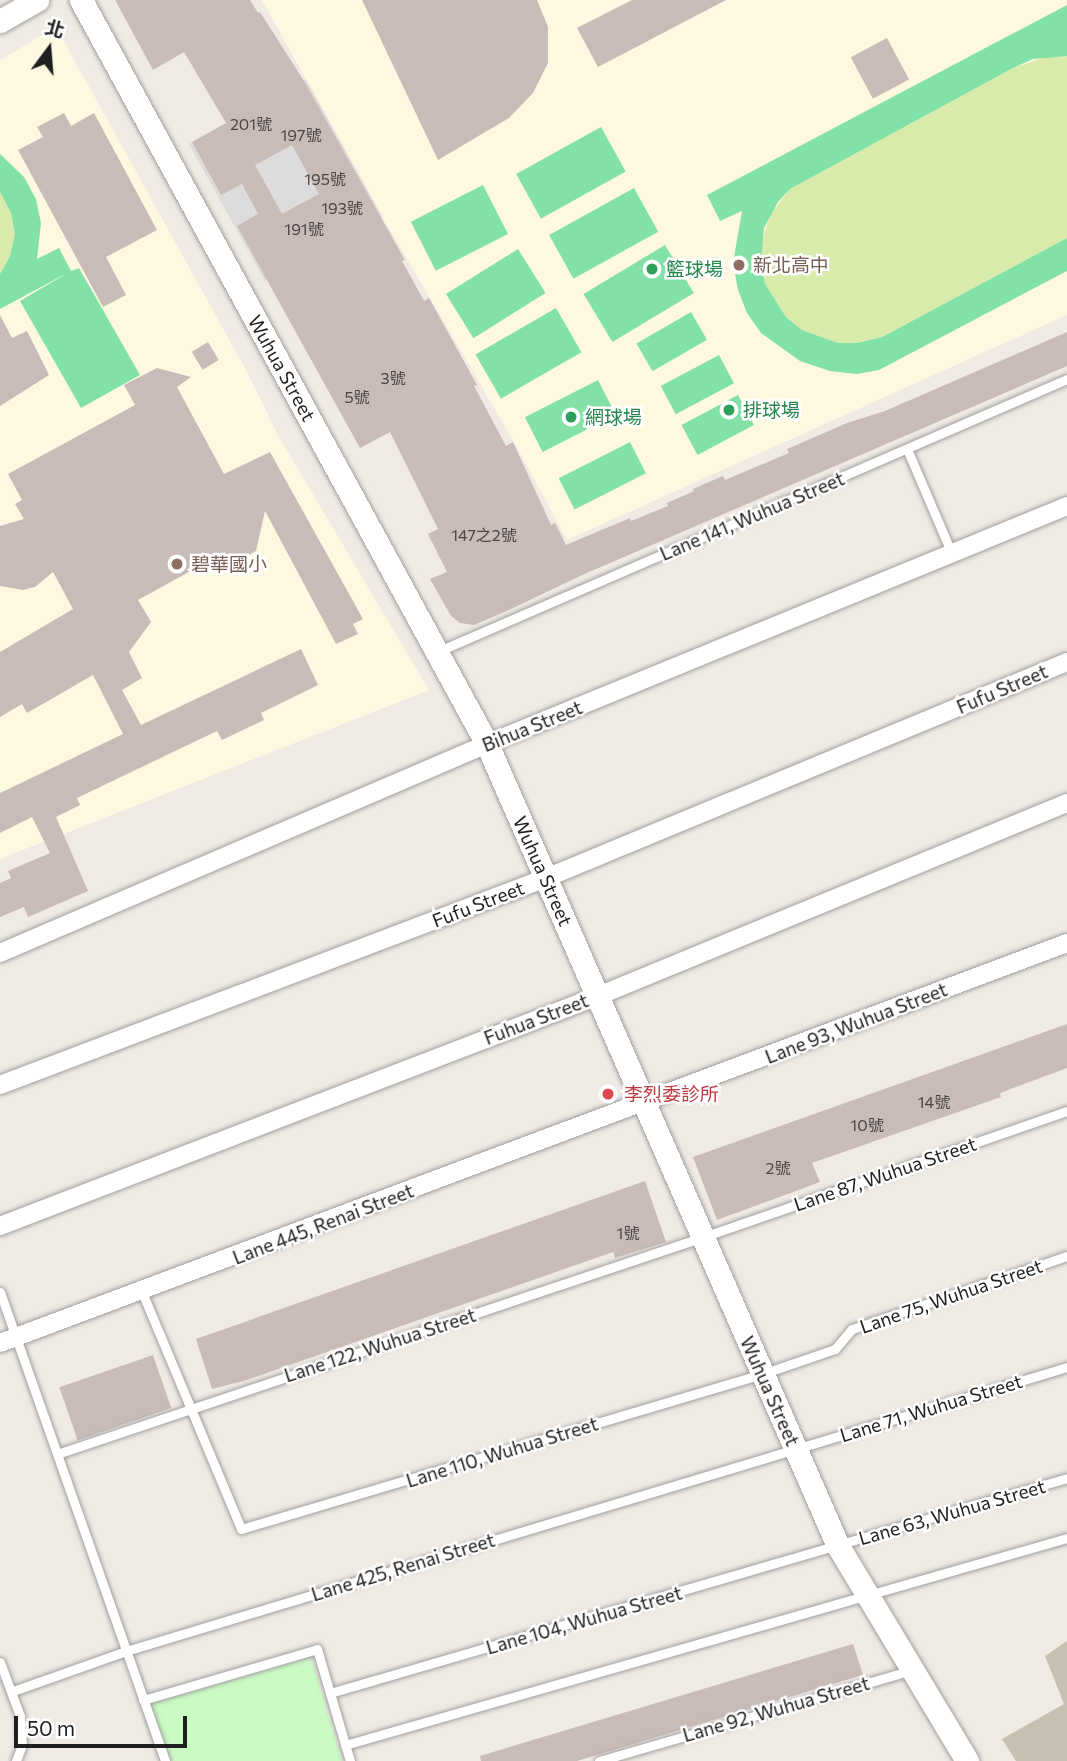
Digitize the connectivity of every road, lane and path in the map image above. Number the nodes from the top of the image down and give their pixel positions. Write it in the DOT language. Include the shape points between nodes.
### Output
graph roads {
  1 [pos="37,0"];
  2 [pos="81,0"];
  3 [pos="0,21"];
  4 [pos="1067,379"];
  5 [pos="907,449"];
  6 [pos="1067,506"];
  7 [pos="952,554"];
  8 [pos="437,652"];
  9 [pos="1067,662"];
  10 [pos="488,744"];
  11 [pos="1067,803"];
  12 [pos="546,878"];
  13 [pos="1067,943"];
  14 [pos="0,953"];
  15 [pos="598,996"];
  16 [pos="0,1085"];
  17 [pos="645,1104"];
  18 [pos="1067,1111"];
  19 [pos="0,1226"];
  20 [pos="703,1237"];
  21 [pos="1067,1256"];
  22 [pos="0,1292"];
  23 [pos="142,1292"];
  24 [pos="8,1340"];
  25 [pos="1067,1367"];
  26 [pos="762,1374"];
  27 [pos="192,1408"];
  28 [pos="796,1449"];
  29 [pos="57,1454"];
  30 [pos="1067,1478"];
  31 [pos="1067,1538"];
  32 [pos="838,1546"];
  33 [pos="867,1596"];
  34 [pos="126,1651"];
  35 [pos="0,1662"];
  36 [pos="914,1670"];
  37 [pos="13,1691"];
  38 [pos="330,1693"];
  39 [pos="143,1700"];
  40 [pos="345,1745"];
  41 [pos="16,1761"];
  42 [pos="165,1761"];
  43 [pos="349,1761"];
  44 [pos="599,1761"];
  45 [pos="967,1761"];
  1 -- 3 [label="street"];
  2 -- 8 [label="street, Wuhua Street"];
  4 -- 5 [label="lane, Lane 141, Wuhua Street"];
  5 -- 7 [label="lane"];
  5 -- 8 [label="lane, Lane 141, Wuhua Street"];
  6 -- 7 [label="street, Bihua Street"];
  7 -- 10 [label="street, Bihua Street"];
  8 -- 10 [label="street, Wuhua Street"];
  9 -- 12 [label="street, Fufu Street"];
  10 -- 12 [label="street, Wuhua Street"];
  10 -- 14 [label="street, Bihua Street"];
  11 -- 15 [label="street, Fuhua Street"];
  12 -- 15 [label="street, Wuhua Street"];
  12 -- 16 [label="street, Fufu Street"];
  13 -- 17 [label="street, Lane 93, Wuhua Street"];
  15 -- 17 [label="street, Wuhua Street"];
  15 -- 19 [label="street, Fuhua Street"];
  17 -- 20 [label="street, Wuhua Street"];
  17 -- 23 [label="street, Lane 445, Renai Street"];
  18 -- 20 [label="lane, Lane 87, Wuhua Street"];
  20 -- 26 [label="street, Wuhua Street"];
  20 -- 27 [label="lane, Lane 122, Wuhua Street"];
  21 -- 26 [label="lane, Lane 75, Wuhua Street" via="852,1329 835,1349"];
  22 -- 24 [label="lane"];
  23 -- 24 [label="street, Lane 445, Renai Street"];
  23 -- 27 [label="lane"];
  24 -- 29 [label="lane"];
  25 -- 28 [label="lane, Lane 71, Wuhua Street"];
  26 -- 27 [label="lane, Lane 110, Wuhua Street" via="241,1530"];
  26 -- 28 [label="street, Wuhua Street"];
  27 -- 29 [label="lane, Lane 122, Wuhua Street"];
  28 -- 32 [label="street, Wuhua Street"];
  28 -- 34 [label="lane, Lane 425, Renai Street"];
  29 -- 34 [label="lane"];
  30 -- 32 [label="lane, Lane 63, Wuhua Street"];
  31 -- 33 [label="lane"];
  32 -- 33 [label="street, Wuhua Street"];
  32 -- 38 [label="lane, Lane 104, Wuhua Street"];
  33 -- 36 [label="street, Wuhua Street"];
  33 -- 40 [label="lane"];
  34 -- 37 [label="lane, Lane 425, Renai Street"];
  34 -- 39 [label="lane"];
  35 -- 37 [label="lane"];
  36 -- 44 [label="lane, Lane 92, Wuhua Street"];
  36 -- 45 [label="street, Wuhua Street"];
  37 -- 41 [label="lane" via="22,1745"];
  38 -- 39 [label="lane" via="317,1650"];
  38 -- 40 [label="lane"];
  39 -- 42 [label="lane"];
  40 -- 43 [label="lane"];
}
